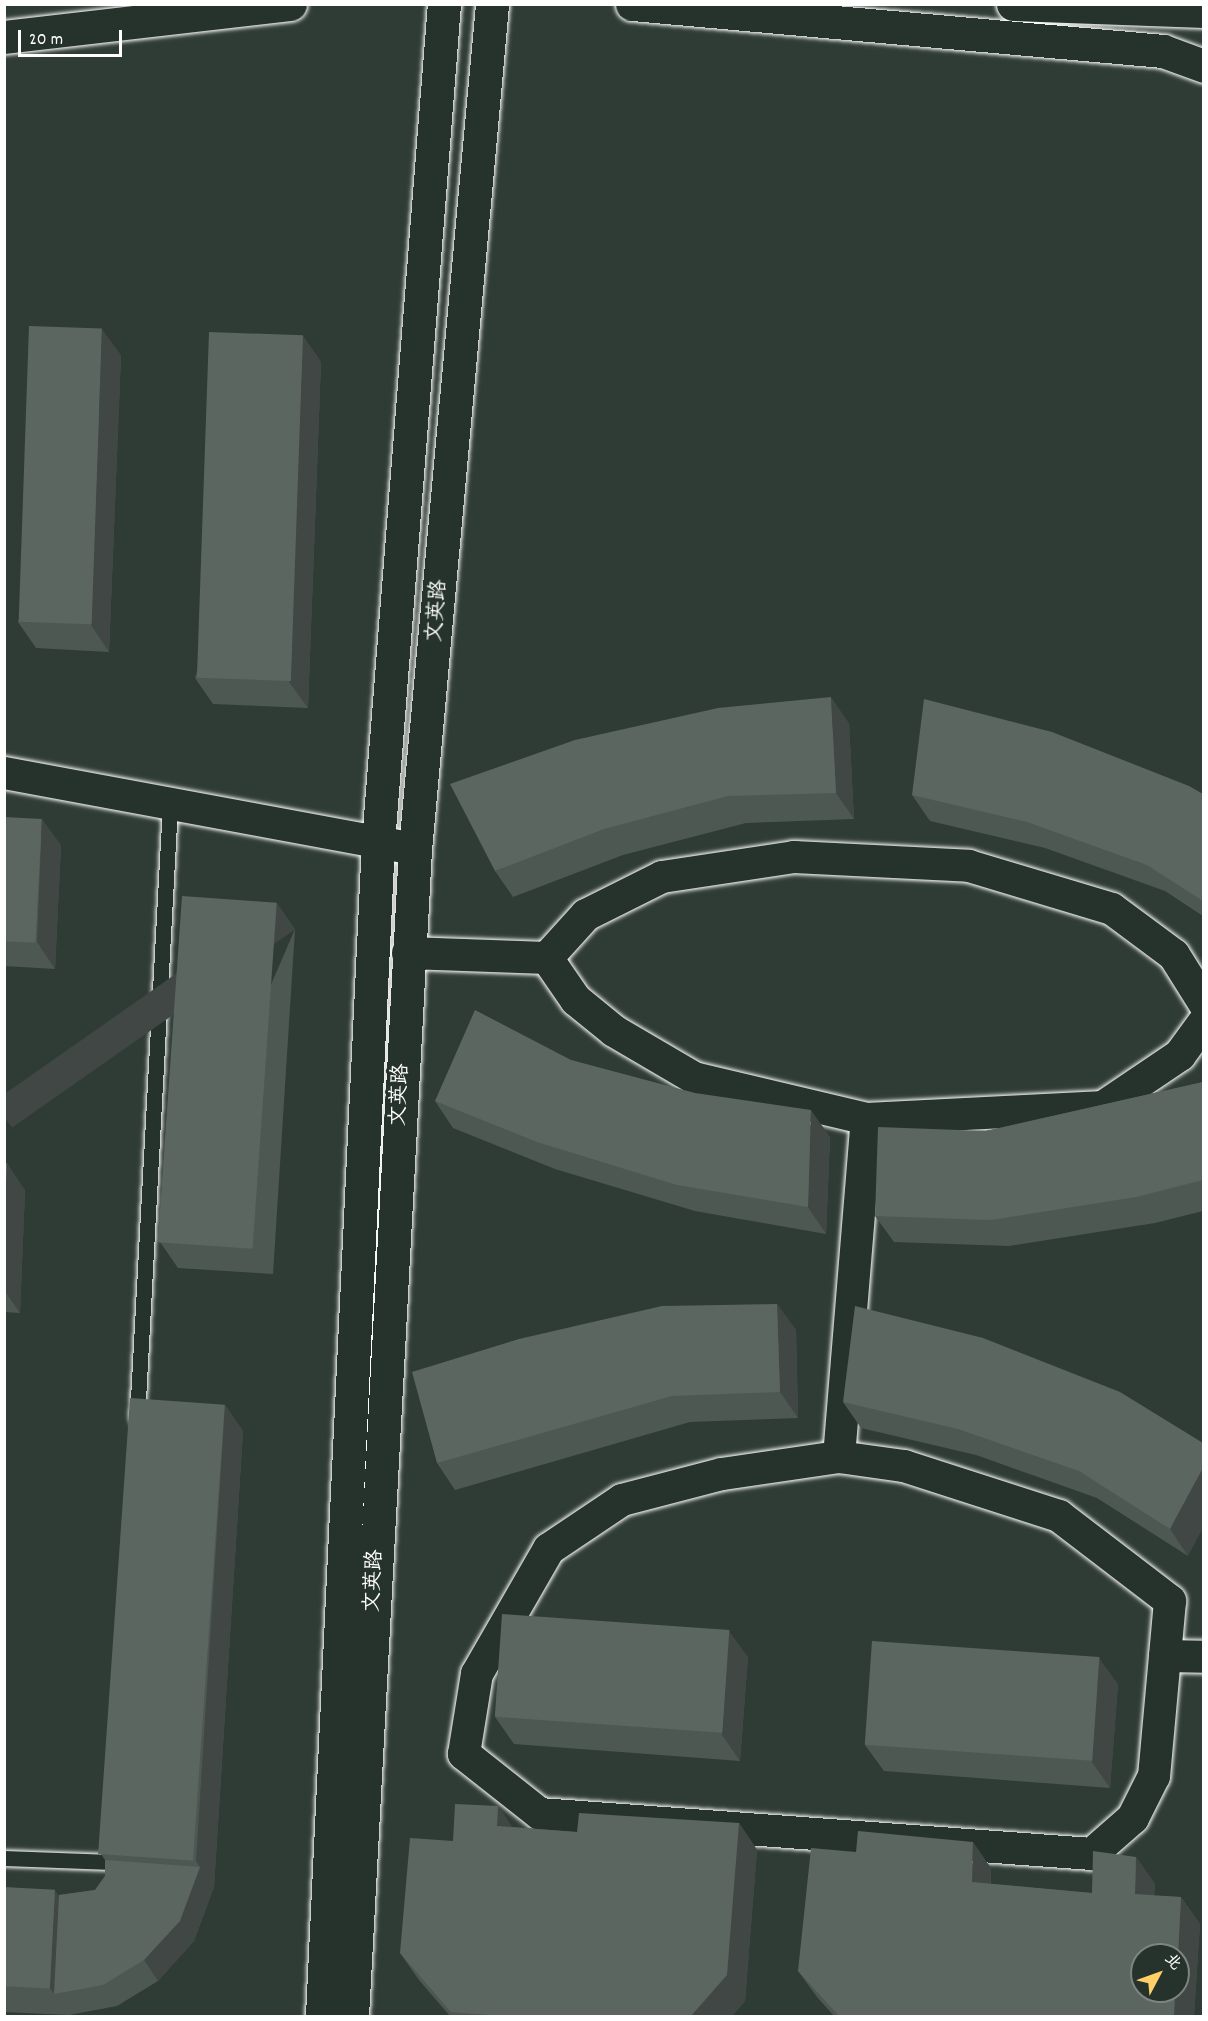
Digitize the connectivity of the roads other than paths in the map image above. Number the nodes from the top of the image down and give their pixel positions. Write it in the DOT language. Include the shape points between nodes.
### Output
graph roads {
  1 [pos="290,4"];
  2 [pos="444,4"];
  3 [pos="492,4"];
  4 [pos="632,4"];
  5 [pos="1013,4"];
  6 [pos="1203,11"];
  7 [pos="4,37"];
  8 [pos="1203,66"];
  9 [pos="4,773"];
  10 [pos="170,804"];
  11 [pos="378,842"];
  12 [pos="415,849"];
  13 [pos="408,953"];
  14 [pos="547,958"];
  15 [pos="1203,1003"];
  16 [pos="1203,1022"];
  17 [pos="867,1119"];
  18 [pos="136,1434"];
  19 [pos="838,1457"];
  20 [pos="1165,1656"];
  21 [pos="1203,1657"];
  22 [pos="114,1827"];
  23 [pos="4,1858"];
  24 [pos="322,2016"];
  25 [pos="352,2016"];
  1 -- 7 [label="main road"];
  2 -- 11 [label="main road, 文英路"];
  3 -- 12 [label="main road, 文英路" via="480,176"];
  4 -- 8 [label="main road" via="1163,51"];
  5 -- 6 [label="main road"];
  9 -- 10 [label="street"];
  10 -- 11 [label="street"];
  10 -- 18 [label="lane"];
  11 -- 12 [label="street"];
  11 -- 24 [label="main road, 文英路"];
  12 -- 13 [label="main road, 文英路"];
  13 -- 14 [label="street"];
  13 -- 25 [label="main road, 文英路"];
  14 -- 15 [label="street" via="586,915 662,877 794,857 969,866 1112,909 1174,955"];
  14 -- 17 [label="street" via="576,1000 614,1031 694,1078"];
  16 -- 17 [label="street" via="1180,1055 1103,1107"];
  17 -- 19 [label="street"];
  19 -- 20 [label="street" via="904,1466 1059,1516 1170,1601"];
  19 -- 20 [label="street" via="722,1474 622,1500 549,1550 477,1674 464,1754 540,1814 1092,1854 1133,1818 1154,1776"];
  20 -- 21 [label="street"];
  22 -- 23 [label="lane" via="112,1862"];
}
